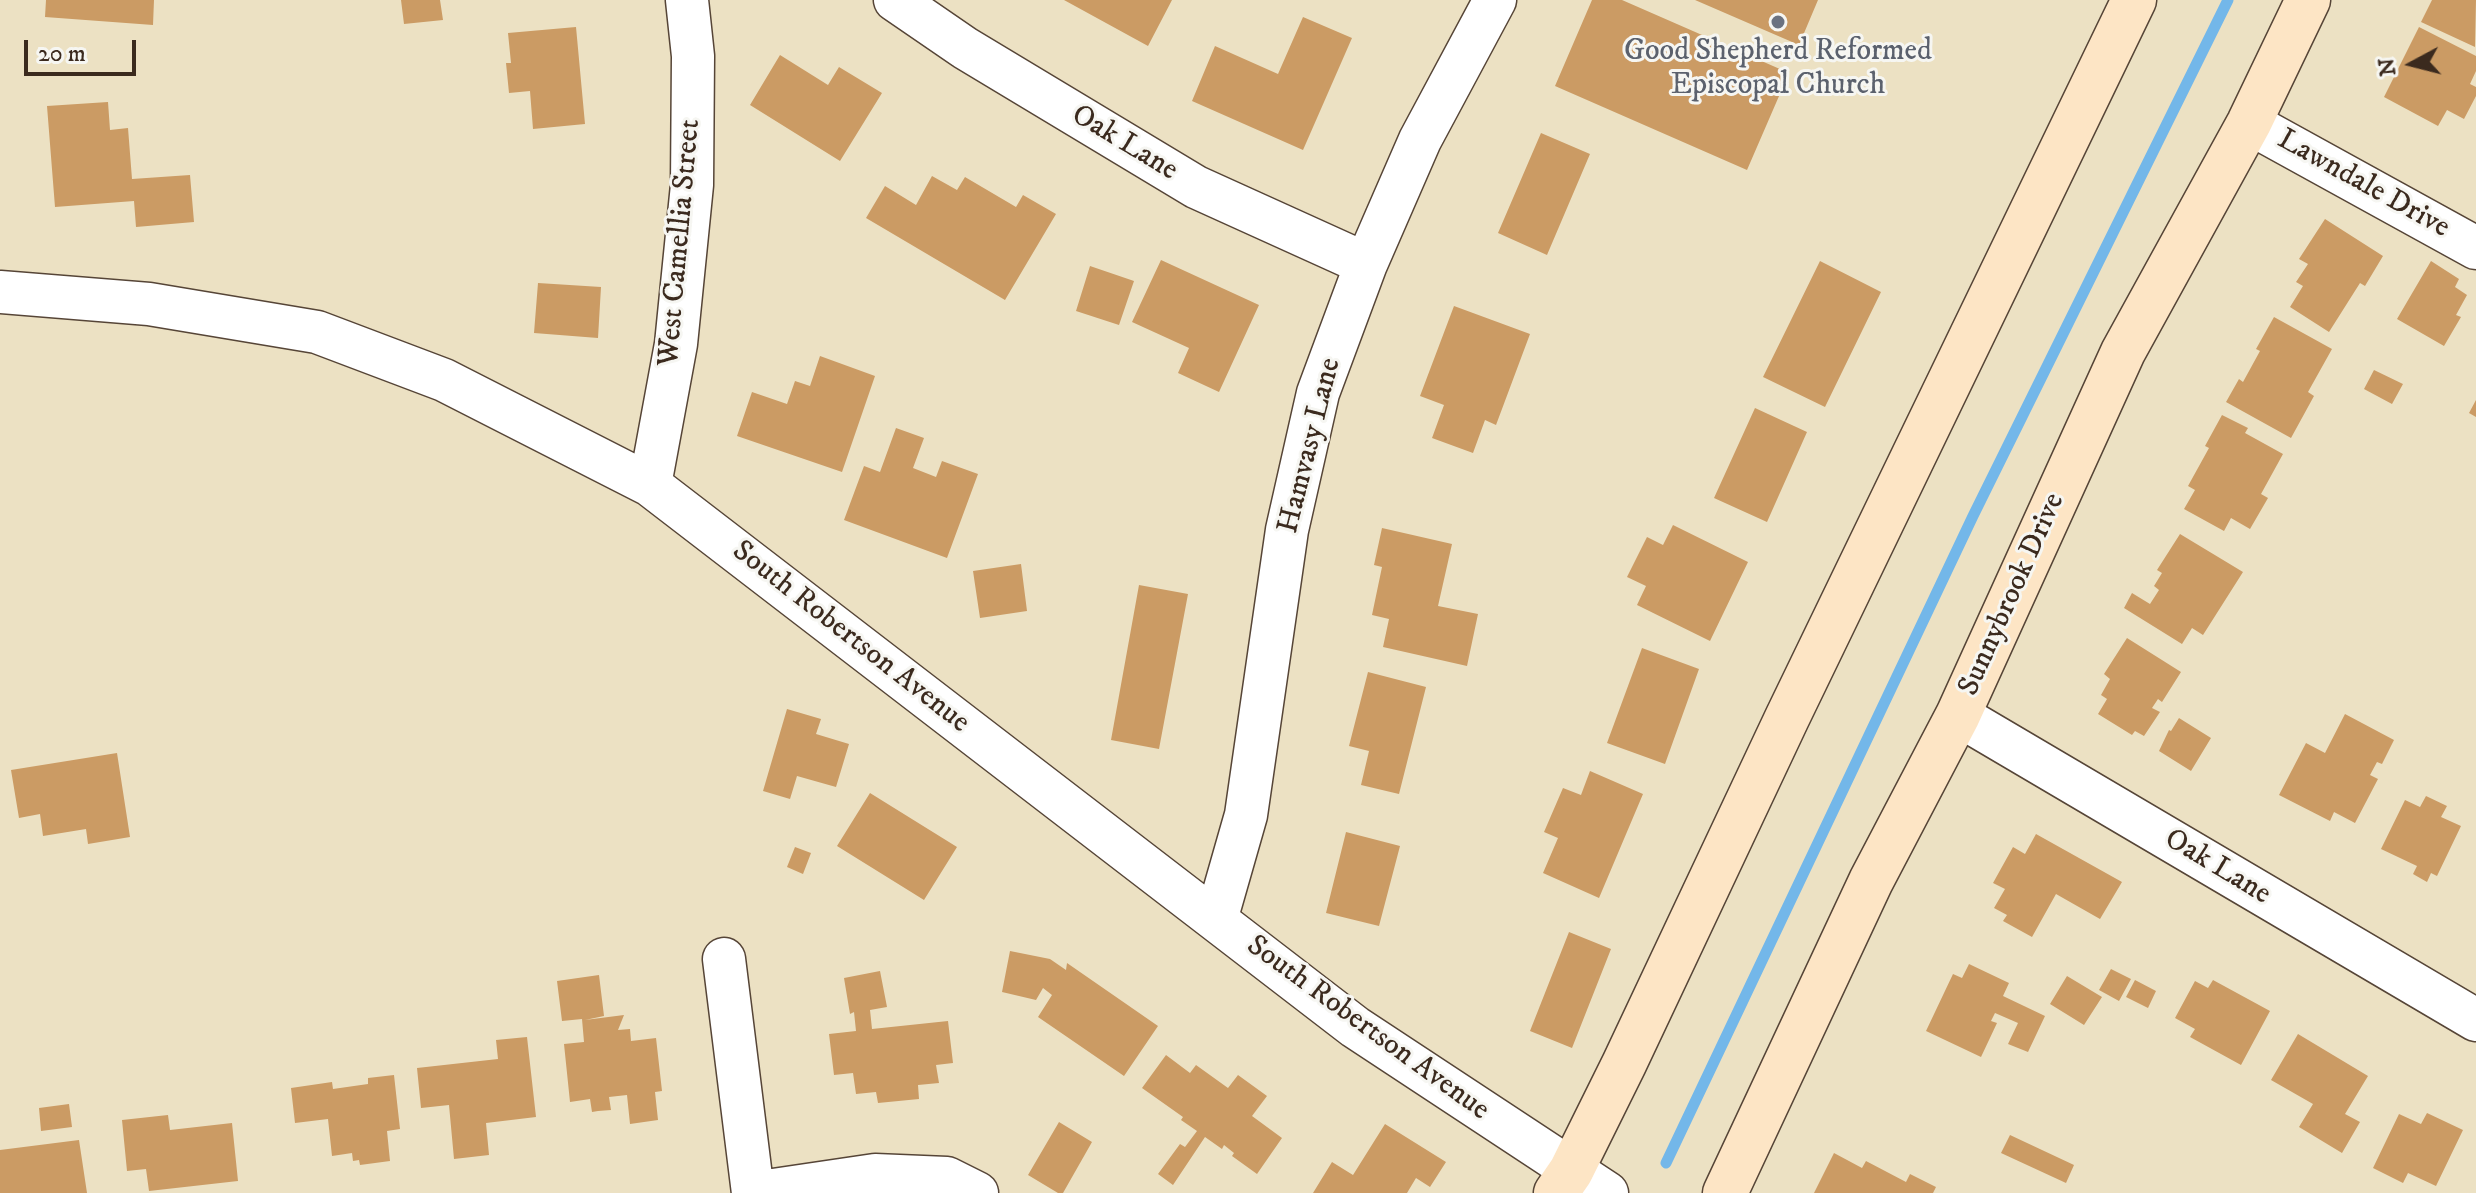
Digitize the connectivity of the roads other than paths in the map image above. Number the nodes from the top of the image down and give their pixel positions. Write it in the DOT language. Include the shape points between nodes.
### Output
graph roads {
  1 [pos="687,0"];
  2 [pos="895,0"];
  3 [pos="1495,0"];
  4 [pos="2134,0"];
  5 [pos="2308,0"];
  6 [pos="2249,123"];
  7 [pos="2476,248"];
  8 [pos="1366,264"];
  9 [pos="0,292"];
  10 [pos="650,485"];
  11 [pos="1958,715"];
  12 [pos="1216,920"];
  13 [pos="724,959"];
  14 [pos="2476,1020"];
  15 [pos="1578,1186"];
  16 [pos="753,1193"];
  17 [pos="977,1193"];
  18 [pos="1725,1193"];
  1 -- 10 [label="street, West Camellia Street" via="693,56 692,185 676,344"];
  2 -- 8 [label="street, Oak Lane" via="1196,187"];
  3 -- 8 [label="street, Hamvasy Lane" via="1420,140"];
  4 -- 15 [label="main road"];
  5 -- 6 [label="main road, Sunnybrook Drive"];
  6 -- 7 [label="street, Lawndale Drive"];
  6 -- 11 [label="main road, Sunnybrook Drive" via="2123,352"];
  8 -- 12 [label="street, Hamvasy Lane" via="1318,393 1287,530 1246,815"];
  9 -- 10 [label="street, South Robertson Avenue" via="149,304 317,332 444,380"];
  10 -- 12 [label="street, South Robertson Avenue"];
  11 -- 14 [label="street, Oak Lane"];
  11 -- 18 [label="main road, Sunnybrook Drive" via="1871,881"];
  12 -- 15 [label="street, South Robertson Avenue"];
  13 -- 16 [label="street"];
  16 -- 17 [label="street" via="875,1175 947,1178"];
}
